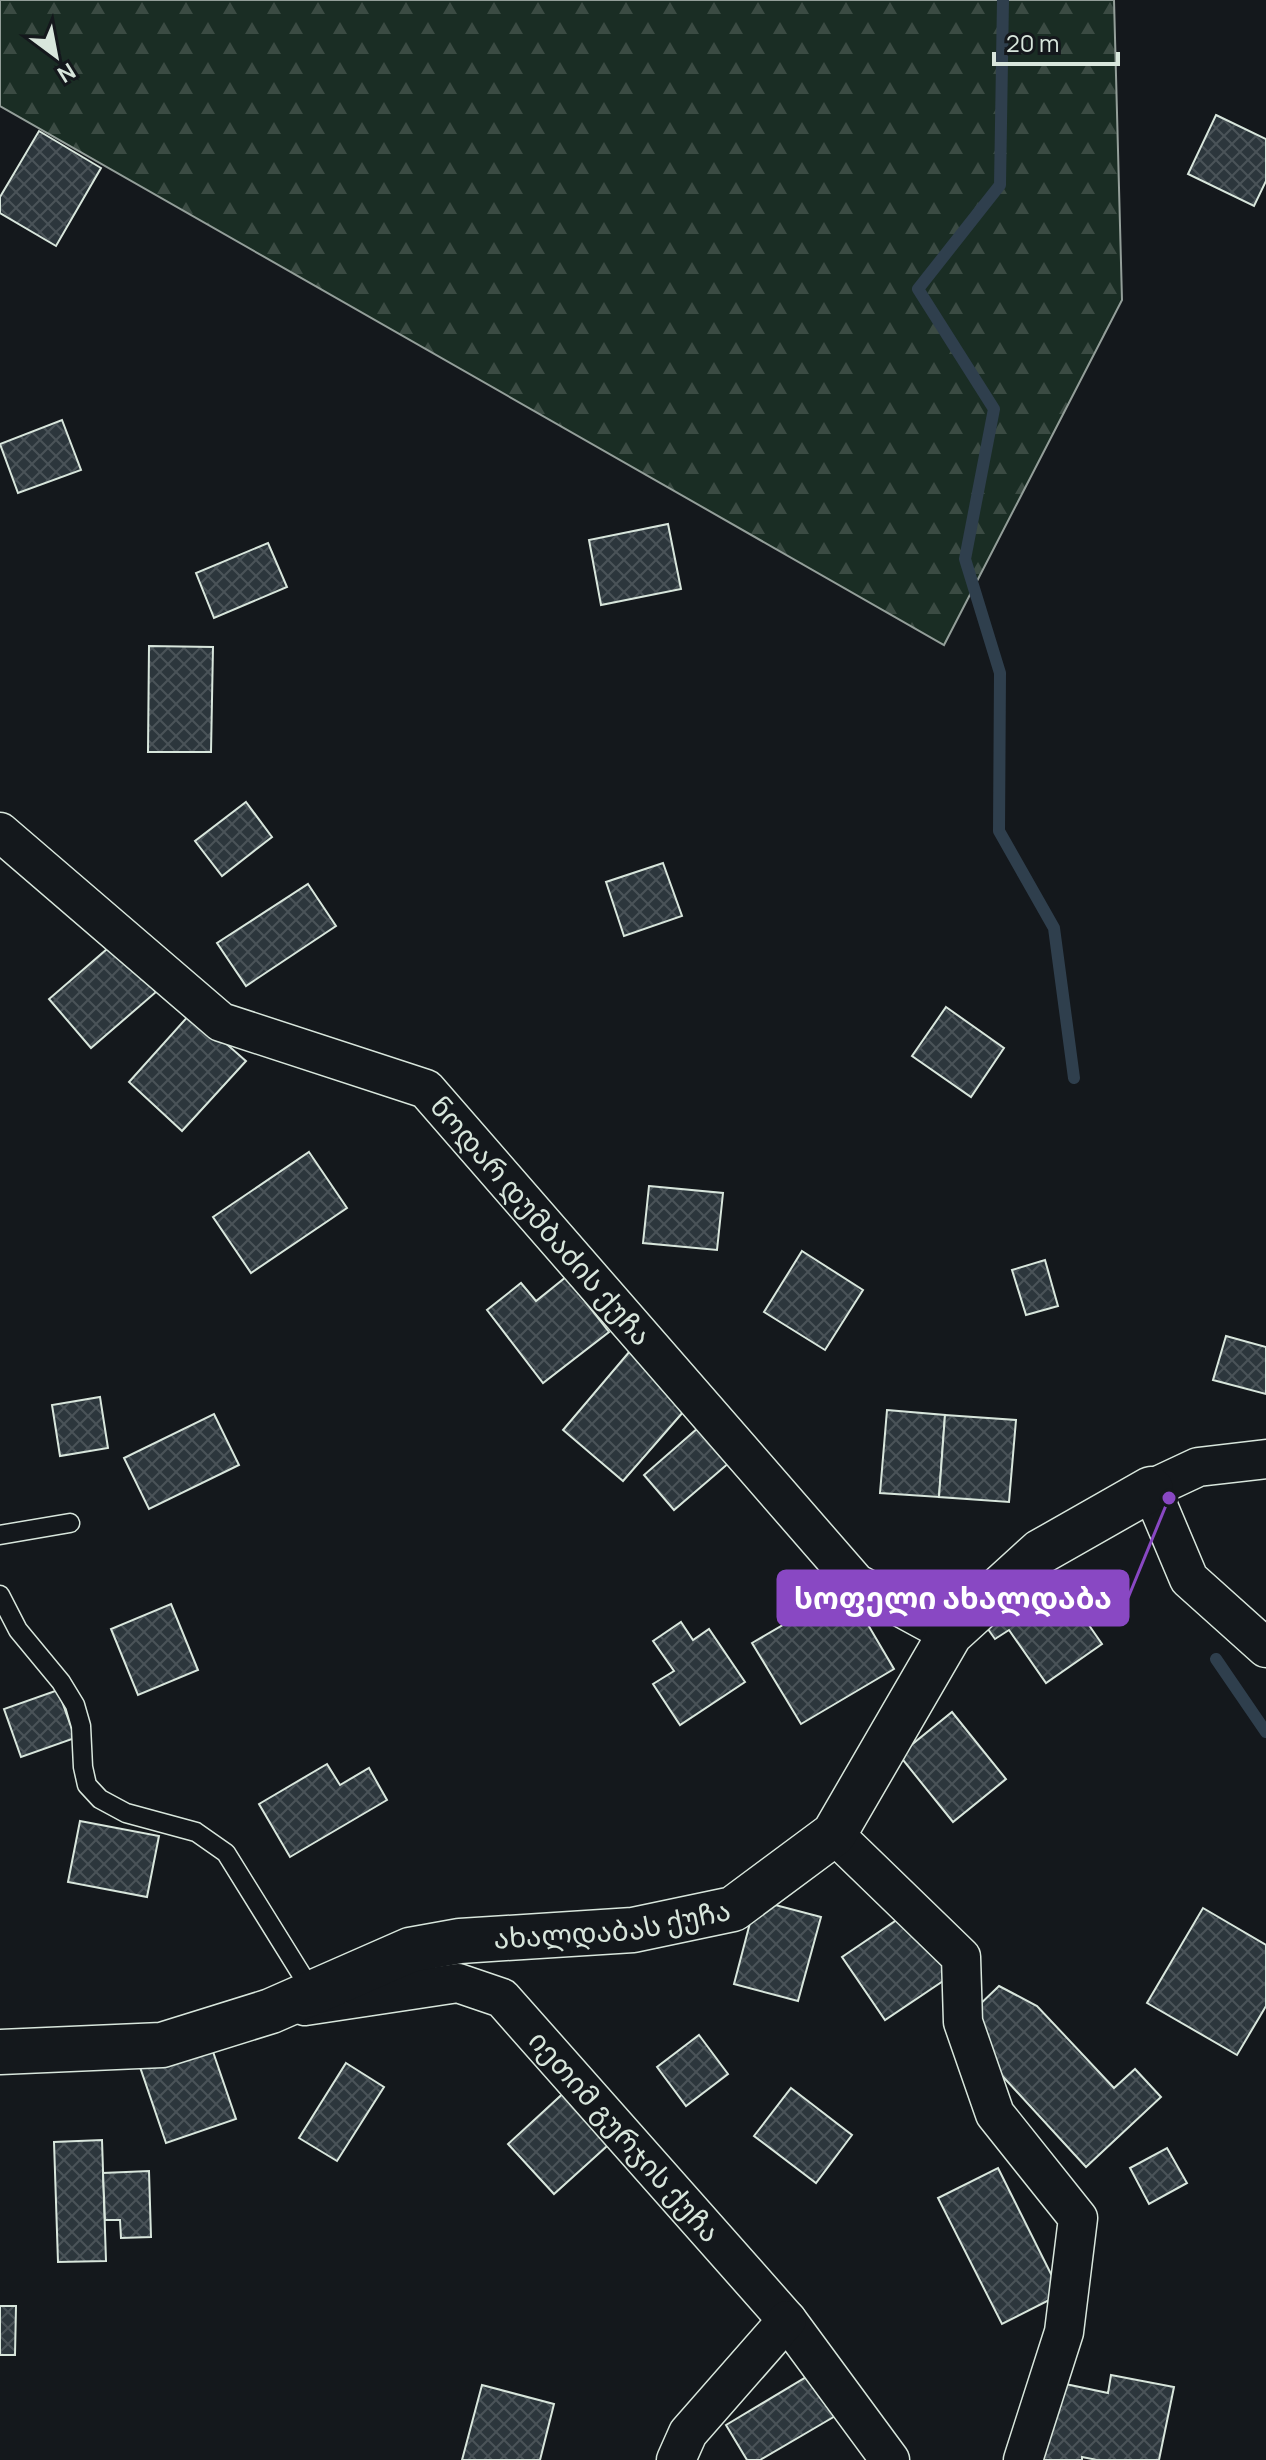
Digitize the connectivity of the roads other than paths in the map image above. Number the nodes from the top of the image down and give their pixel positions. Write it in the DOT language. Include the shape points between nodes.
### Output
graph roads {
  1 [pos="0,832"];
  2 [pos="1266,1459"];
  3 [pos="1151,1489"];
  4 [pos="70,1523"];
  5 [pos="0,1535"];
  6 [pos="0,1595"];
  7 [pos="950,1634"];
  8 [pos="1266,1648"];
  9 [pos="834,1834"];
  10 [pos="313,1993"];
  11 [pos="271,2011"];
  12 [pos="0,2052"];
  13 [pos="787,2320"];
  14 [pos="676,2460"];
  15 [pos="890,2460"];
  16 [pos="1023,2460"];
  1 -- 7 [label="street, ნოდარ დუმბაძის ქუჩა" via="221,1022 426,1089 856,1583"];
  2 -- 3 [label="street" via="1198,1467"];
  3 -- 7 [label="street, ახალდაბას ქუჩა" via="1040,1552"];
  3 -- 8 [label="street" via="1189,1579"];
  4 -- 5 [label="lane"];
  6 -- 10 [label="lane" via="18,1630 75,1705 87,1785 126,1813 196,1832 226,1853"];
  7 -- 9 [label="street, ახალდაბას ქუჩა"];
  9 -- 10 [label="street, ახალდაბას ქუჩა" via="733,1909 633,1930 460,1941 410,1950"];
  9 -- 16 [label="street" via="961,1957 963,2022 995,2114 1078,2218 1064,2332"];
  10 -- 11 [label="street, ახალდაბას ქუჩა"];
  11 -- 12 [label="street, ახალდაბას ქუჩა" via="162,2045"];
  11 -- 13 [label="street, იეთიმ გურჯის ქუჩა" via="458,1983 502,1998"];
  13 -- 14 [label="street" via="688,2433"];
  13 -- 15 [label="street, იეთიმ გურჯის ქუჩა"];
}
